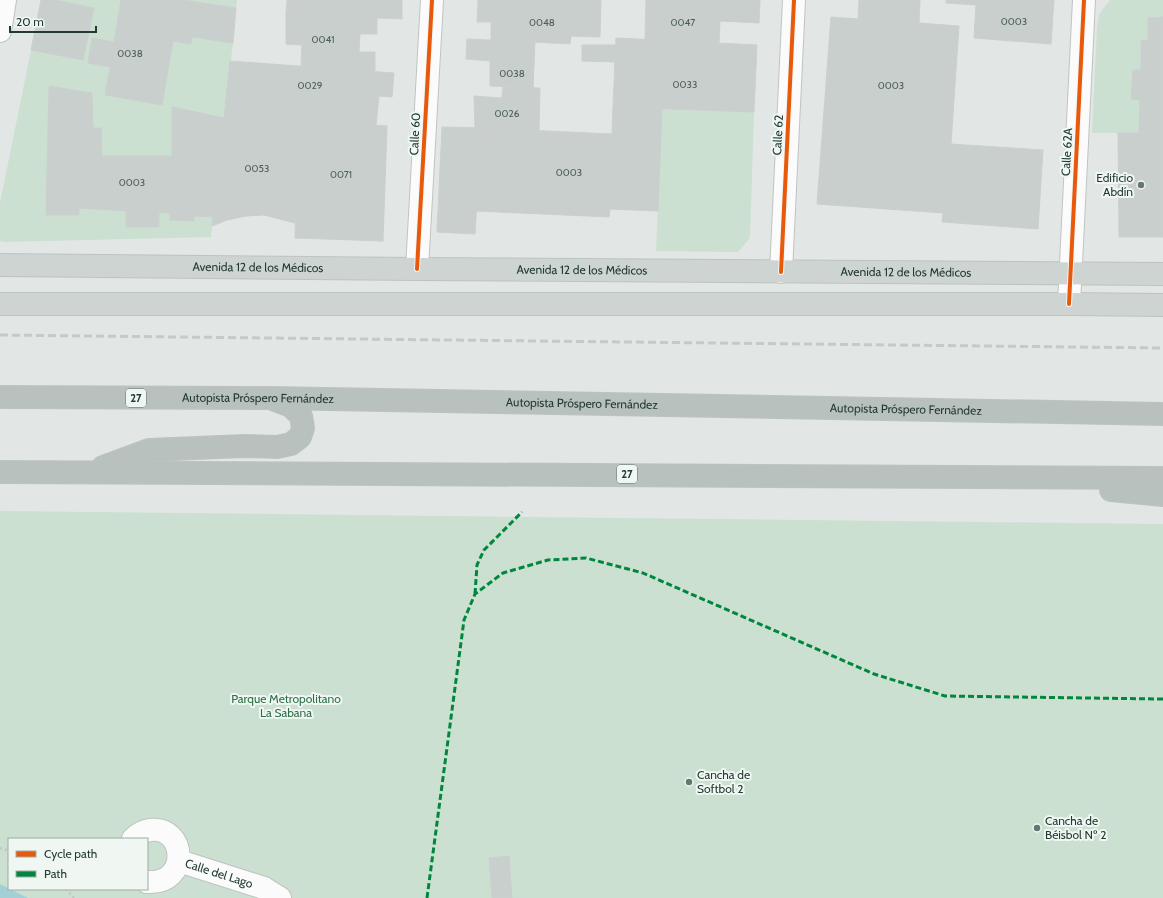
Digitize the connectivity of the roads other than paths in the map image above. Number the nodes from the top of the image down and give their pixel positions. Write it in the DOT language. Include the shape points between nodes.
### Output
graph roads {
  1 [pos="5,0"];
  2 [pos="432,0"];
  3 [pos="794,0"];
  4 [pos="1084,0"];
  5 [pos="0,31"];
  6 [pos="0,265"];
  7 [pos="417,269"];
  8 [pos="781,272"];
  9 [pos="1071,273"];
  10 [pos="1163,274"];
  11 [pos="0,304"];
  12 [pos="1069,304"];
  13 [pos="1163,305"];
  14 [pos="0,397"];
  15 [pos="271,398"];
  16 [pos="1163,414"];
  17 [pos="0,472"];
  18 [pos="91,472"];
  19 [pos="950,476"];
  20 [pos="1163,478"];
  21 [pos="1163,495"];
  22 [pos="134,838"];
  23 [pos="179,861"];
  24 [pos="148,882"];
  25 [pos="267,895"];
  1 -- 5 [label="street"];
  2 -- 7 [label="street, Calle 60"];
  3 -- 8 [label="street, Calle 62"];
  4 -- 9 [label="street, Calle 62A"];
  6 -- 7 [label="main road, Avenida 12 de los Médicos"];
  7 -- 8 [label="main road, Avenida 12 de los Médicos"];
  8 -- 9 [label="main road, Avenida 12 de los Médicos"];
  9 -- 10 [label="main road, Avenida 12 de los Médicos"];
  9 -- 12 [label="street, Calle 62A"];
  11 -- 12 [label="main road"];
  12 -- 13 [label="main road"];
  14 -- 15 [label="highway, Autopista Próspero Fernández / 27"];
  15 -- 16 [label="highway, Autopista Próspero Fernández / 27"];
  15 -- 18 [label="highway" via="291,406 301,416 303,428 300,437 291,444 277,447 149,450"];
  17 -- 18 [label="highway, 27"];
  18 -- 19 [label="highway, 27"];
  19 -- 20 [label="highway, 27"];
  19 -- 21 [label="highway"];
  22 -- 23 [label="street, Calle del Lago" via="144,831 153,830 170,836 176,843"];
  23 -- 24 [label="street, Calle del Lago" via="173,872 164,880"];
  23 -- 25 [label="street, Calle del Lago"];
}
